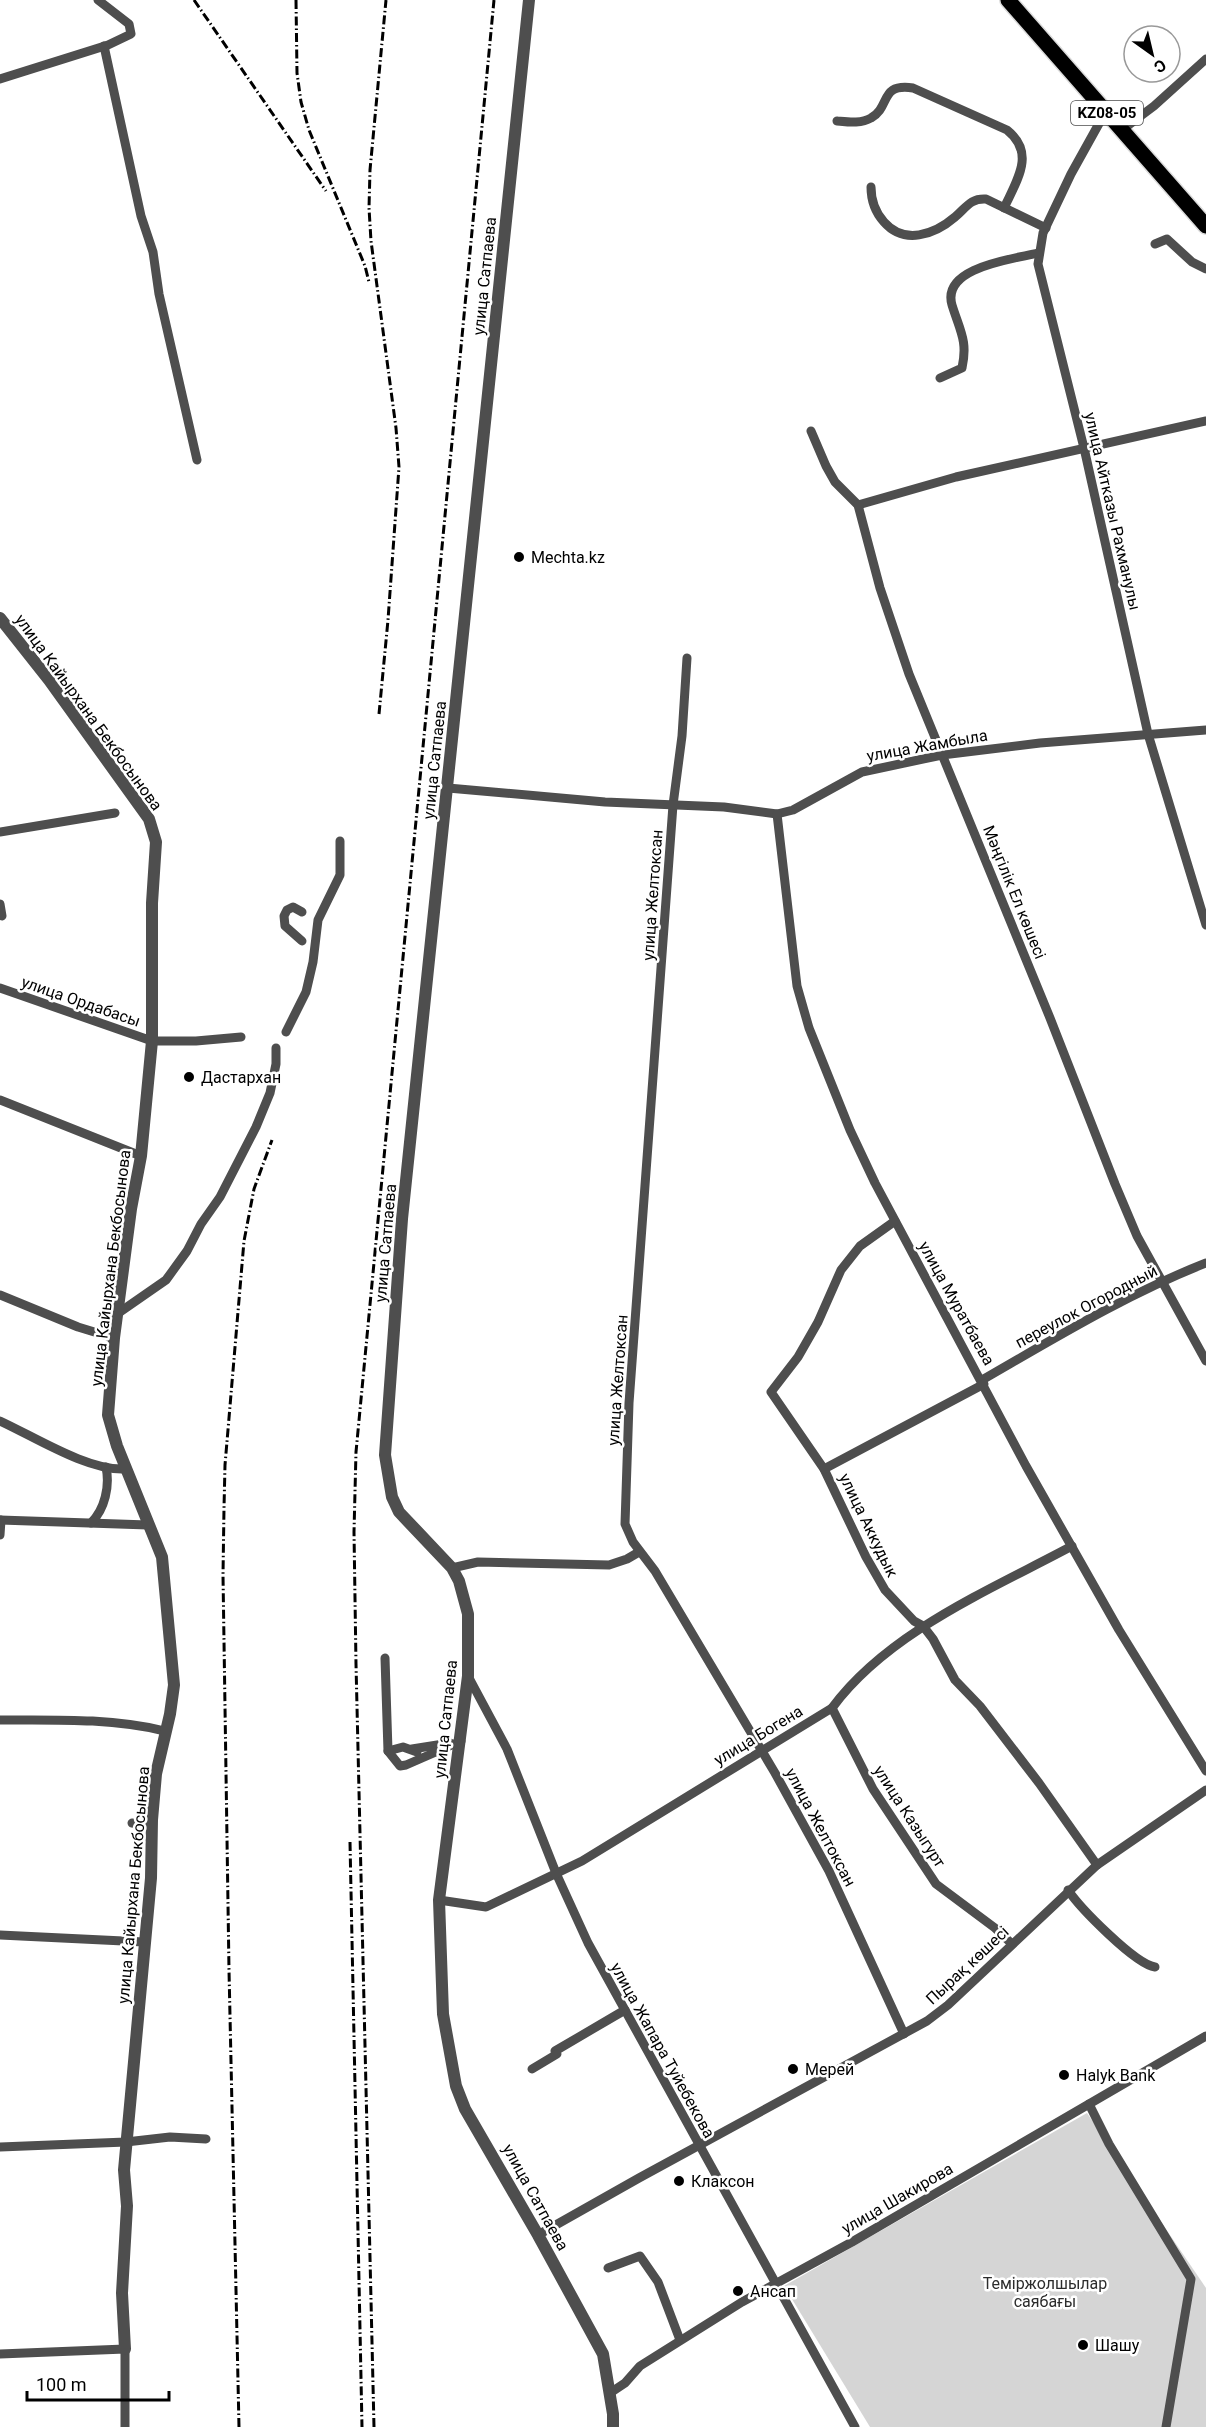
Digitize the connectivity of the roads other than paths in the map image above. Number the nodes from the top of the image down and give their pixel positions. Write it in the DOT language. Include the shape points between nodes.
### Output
graph roads {
  1 [pos="98,0"];
  2 [pos="529,0"];
  3 [pos="1008,0"];
  4 [pos="104,46"];
  5 [pos="1206,59"];
  6 [pos="0,79"];
  7 [pos="1106,111"];
  8 [pos="837,121"];
  9 [pos="1122,130"];
  10 [pos="871,187"];
  11 [pos="1004,208"];
  12 [pos="1206,226"];
  13 [pos="1046,228"];
  14 [pos="1155,244"];
  15 [pos="1038,253"];
  16 [pos="1206,269"];
  17 [pos="940,378"];
  18 [pos="1206,421"];
  19 [pos="811,431"];
  20 [pos="1084,448"];
  21 [pos="197,460"];
  22 [pos="858,505"];
  23 [pos="0,618"];
  24 [pos="687,658"];
  25 [pos="1206,730"];
  26 [pos="1148,734"];
  27 [pos="942,755"];
  28 [pos="448,788"];
  29 [pos="673,805"];
  30 [pos="115,813"];
  31 [pos="777,814"];
  32 [pos="0,832"];
  33 [pos="340,841"];
  34 [pos="0,904"];
  35 [pos="302,912"];
  36 [pos="2,916"];
  37 [pos="1206,926"];
  38 [pos="302,941"];
  39 [pos="0,988"];
  40 [pos="286,1032"];
  41 [pos="241,1037"];
  42 [pos="152,1041"];
  43 [pos="276,1047"];
  44 [pos="0,1100"];
  45 [pos="141,1156"];
  46 [pos="895,1221"];
  47 [pos="1206,1263"];
  48 [pos="1161,1281"];
  49 [pos="0,1295"];
  50 [pos="117,1314"];
  51 [pos="114,1338"];
  52 [pos="1206,1360"];
  53 [pos="983,1382"];
  54 [pos="0,1421"];
  55 [pos="106,1467"];
  56 [pos="125,1469"];
  57 [pos="824,1469"];
  58 [pos="0,1520"];
  59 [pos="91,1523"];
  60 [pos="148,1525"];
  61 [pos="0,1535"];
  62 [pos="1072,1546"];
  63 [pos="639,1552"];
  64 [pos="452,1568"];
  65 [pos="923,1626"];
  66 [pos="385,1658"];
  67 [pos="468,1676"];
  68 [pos="832,1708"];
  69 [pos="0,1720"];
  70 [pos="165,1731"];
  71 [pos="461,1742"];
  72 [pos="412,1749"];
  73 [pos="761,1750"];
  74 [pos="388,1751"];
  75 [pos="420,1759"];
  76 [pos="1206,1771"];
  77 [pos="1206,1790"];
  78 [pos="132,1823"];
  79 [pos="152,1826"];
  80 [pos="1097,1865"];
  81 [pos="556,1873"];
  82 [pos="1068,1890"];
  83 [pos="439,1900"];
  84 [pos="0,1935"];
  85 [pos="144,1942"];
  86 [pos="1012,1944"];
  87 [pos="1155,1967"];
  88 [pos="625,2010"];
  89 [pos="904,2034"];
  90 [pos="1206,2036"];
  91 [pos="532,2069"];
  92 [pos="1089,2104"];
  93 [pos="206,2139"];
  94 [pos="126,2142"];
  95 [pos="699,2146"];
  96 [pos="0,2147"];
  97 [pos="538,2235"];
  98 [pos="608,2268"];
  99 [pos="775,2284"];
  100 [pos="680,2340"];
  101 [pos="124,2349"];
  102 [pos="0,2354"];
  103 [pos="610,2393"];
  104 [pos="125,2427"];
  105 [pos="613,2427"];
  106 [pos="855,2427"];
  107 [pos="1166,2427"];
  1 -- 4 [label="street" via="129,24 131,34"];
  2 -- 28 [label="street, улица Сатпаева"];
  3 -- 7 [label="main road, KZ08-05"];
  4 -- 6 [label="street"];
  4 -- 21 [label="street"];
  5 -- 9 [label="street"];
  7 -- 9 [label="main road, KZ08-05"];
  7 -- 13 [label="street, улица Айтказы Рахманулы"];
  8 -- 11 [label="street" via="872,118 890,92 904,87 1007,130 1016,137 1023,156 1022,169"];
  9 -- 12 [label="main road, KZ08-05"];
  10 -- 11 [label="street" via="871,198 880,218 908,236 944,225 973,200 986,199"];
  11 -- 13 [label="street"];
  13 -- 15 [label="street, улица Айтказы Рахманулы"];
  14 -- 16 [label="street" via="1167,240"];
  15 -- 17 [label="street" via="974,270 958,279 951,302 965,342 962,368"];
  15 -- 20 [label="street, улица Айтказы Рахманулы"];
  18 -- 20 [label="street"];
  19 -- 22 [label="street, Мәңгілік Ел көшесі" via="836,482"];
  20 -- 22 [label="street" via="956,477"];
  20 -- 26 [label="street, улица Айтказы Рахманулы"];
  22 -- 27 [label="street, Мәңгілік Ел көшесі" via="880,588"];
  23 -- 42 [label="street, улица Кайырхана Бекбосынова" via="149,819 156,842"];
  24 -- 29 [label="street, улица Желтоксан"];
  25 -- 26 [label="street, улица Жамбыла"];
  26 -- 27 [label="street, улица Жамбыла"];
  26 -- 37 [label="street, улица Айтказы Рахманулы"];
  27 -- 31 [label="street, улица Жамбыла" via="862,772 793,810"];
  27 -- 48 [label="street, Мәңгілік Ел көшесі" via="1119,1194"];
  28 -- 29 [label="street, улица Жамбыла"];
  28 -- 64 [label="street, улица Сатпаева" via="402,1219 385,1455 392,1497 399,1512"];
  29 -- 31 [label="street, улица Жамбыла"];
  29 -- 63 [label="street, улица Желтоксан" via="629,1403 625,1524"];
  30 -- 32 [label="street"];
  31 -- 46 [label="street, улица Муратбаева" via="800,997 846,1119"];
  33 -- 40 [label="street" via="340,875 318,920 306,992"];
  34 -- 36 [label="street"];
  35 -- 38 [label="street" via="293,907 284,916 285,926"];
  39 -- 42 [label="street, улица Ордабасы"];
  41 -- 42 [label="street, улица Ордабасы"];
  42 -- 45 [label="street, улица Кайырхана Бекбосынова"];
  43 -- 50 [label="street" via="270,1093 220,1197 166,1280"];
  44 -- 45 [label="street"];
  45 -- 50 [label="street, улица Кайырхана Бекбосынова"];
  46 -- 53 [label="street, улица Муратбаева"];
  46 -- 57 [label="street, улица Аккудык" via="860,1246 841,1270 798,1357 771,1392"];
  47 -- 48 [label="street, переулок Огородный"];
  48 -- 52 [label="street, Мәңгілік Ел көшесі"];
  48 -- 53 [label="street, переулок Огородный" via="1116,1303"];
  49 -- 51 [label="street"];
  50 -- 51 [label="street, улица Кайырхана Бекбосынова"];
  51 -- 56 [label="street, улица Кайырхана Бекбосынова" via="108,1415"];
  53 -- 57 [label="street, переулок Огородный"];
  53 -- 62 [label="street, улица Муратбаева"];
  54 -- 55 [label="street"];
  55 -- 56 [label="street"];
  55 -- 59 [label="street" via="105,1497 101,1511"];
  56 -- 60 [label="street, улица Кайырхана Бекбосынова"];
  57 -- 65 [label="street, улица Аккудык" via="885,1590 914,1622"];
  58 -- 59 [label="street"];
  58 -- 61 [label="street"];
  59 -- 60 [label="street"];
  60 -- 70 [label="street, улица Кайырхана Бекбосынова" via="162,1557 174,1685"];
  62 -- 65 [label="street, улица Богена"];
  62 -- 76 [label="street, улица Муратбаева"];
  63 -- 64 [label="street" via="609,1565 478,1562"];
  63 -- 73 [label="street, улица Желтоксан" via="655,1571"];
  64 -- 67 [label="street, улица Сатпаева" via="468,1614"];
  65 -- 68 [label="street, улица Богена" via="868,1666"];
  65 -- 80 [label="street, улица Аккудык" via="955,1680 1033,1775"];
  66 -- 74 [label="street"];
  67 -- 71 [label="street, улица Сатпаева"];
  67 -- 81 [label="street, улица Жапара Туйебекова" via="507,1749"];
  68 -- 73 [label="street, улица Богена"];
  68 -- 86 [label="street, улица Казыгурт" via="873,1789 936,1884"];
  69 -- 70 [label="street" via="138,1724"];
  70 -- 79 [label="street, улица Кайырхана Бекбосынова" via="156,1774"];
  71 -- 72 [label="street"];
  71 -- 75 [label="street"];
  71 -- 83 [label="street, улица Сатпаева"];
  72 -- 74 [label="street"];
  72 -- 75 [label="street"];
  73 -- 81 [label="street, улица Богена" via="582,1861"];
  73 -- 89 [label="street, улица Желтоксан" via="829,1871"];
  74 -- 75 [label="street" via="400,1766"];
  77 -- 80 [label="street, Пырақ көшесі"];
  78 -- 79 [label="street"];
  79 -- 85 [label="street, улица Кайырхана Бекбосынова"];
  80 -- 82 [label="street, Пырақ көшесі"];
  81 -- 83 [label="street, улица Богена" via="486,1907"];
  81 -- 88 [label="street, улица Жапара Туйебекова"];
  82 -- 86 [label="street, Пырақ көшесі"];
  82 -- 87 [label="street" via="1077,1903 1142,1962"];
  83 -- 97 [label="street, улица Сатпаева" via="443,2014 456,2086 465,2109"];
  84 -- 85 [label="street"];
  85 -- 94 [label="street, улица Кайырхана Бекбосынова"];
  86 -- 89 [label="street, Пырақ көшесі" via="948,2006"];
  88 -- 91 [label="street"];
  88 -- 95 [label="street, улица Жапара Туйебекова"];
  89 -- 95 [label="street, Пырақ көшесі"];
  90 -- 92 [label="street, улица Шакирова"];
  92 -- 99 [label="street, улица Шакирова"];
  92 -- 107 [label="street" via="1191,2279"];
  93 -- 94 [label="street" via="170,2137"];
  94 -- 96 [label="street"];
  94 -- 101 [label="street, улица Кайырхана Бекбосынова"];
  95 -- 97 [label="street, Пырақ көшесі"];
  95 -- 99 [label="street, улица Жапара Туйебекова"];
  97 -- 103 [label="street, улица Сатпаева" via="603,2355"];
  98 -- 100 [label="street" via="640,2256 657,2282"];
  99 -- 100 [label="street, улица Шакирова"];
  99 -- 106 [label="street, улица Жапара Туйебекова"];
  100 -- 103 [label="street, улица Шакирова" via="640,2366"];
  101 -- 102 [label="street"];
  101 -- 104 [label="street, улица Кайырхана Бекбосынова"];
  103 -- 105 [label="street, улица Сатпаева"];
}
